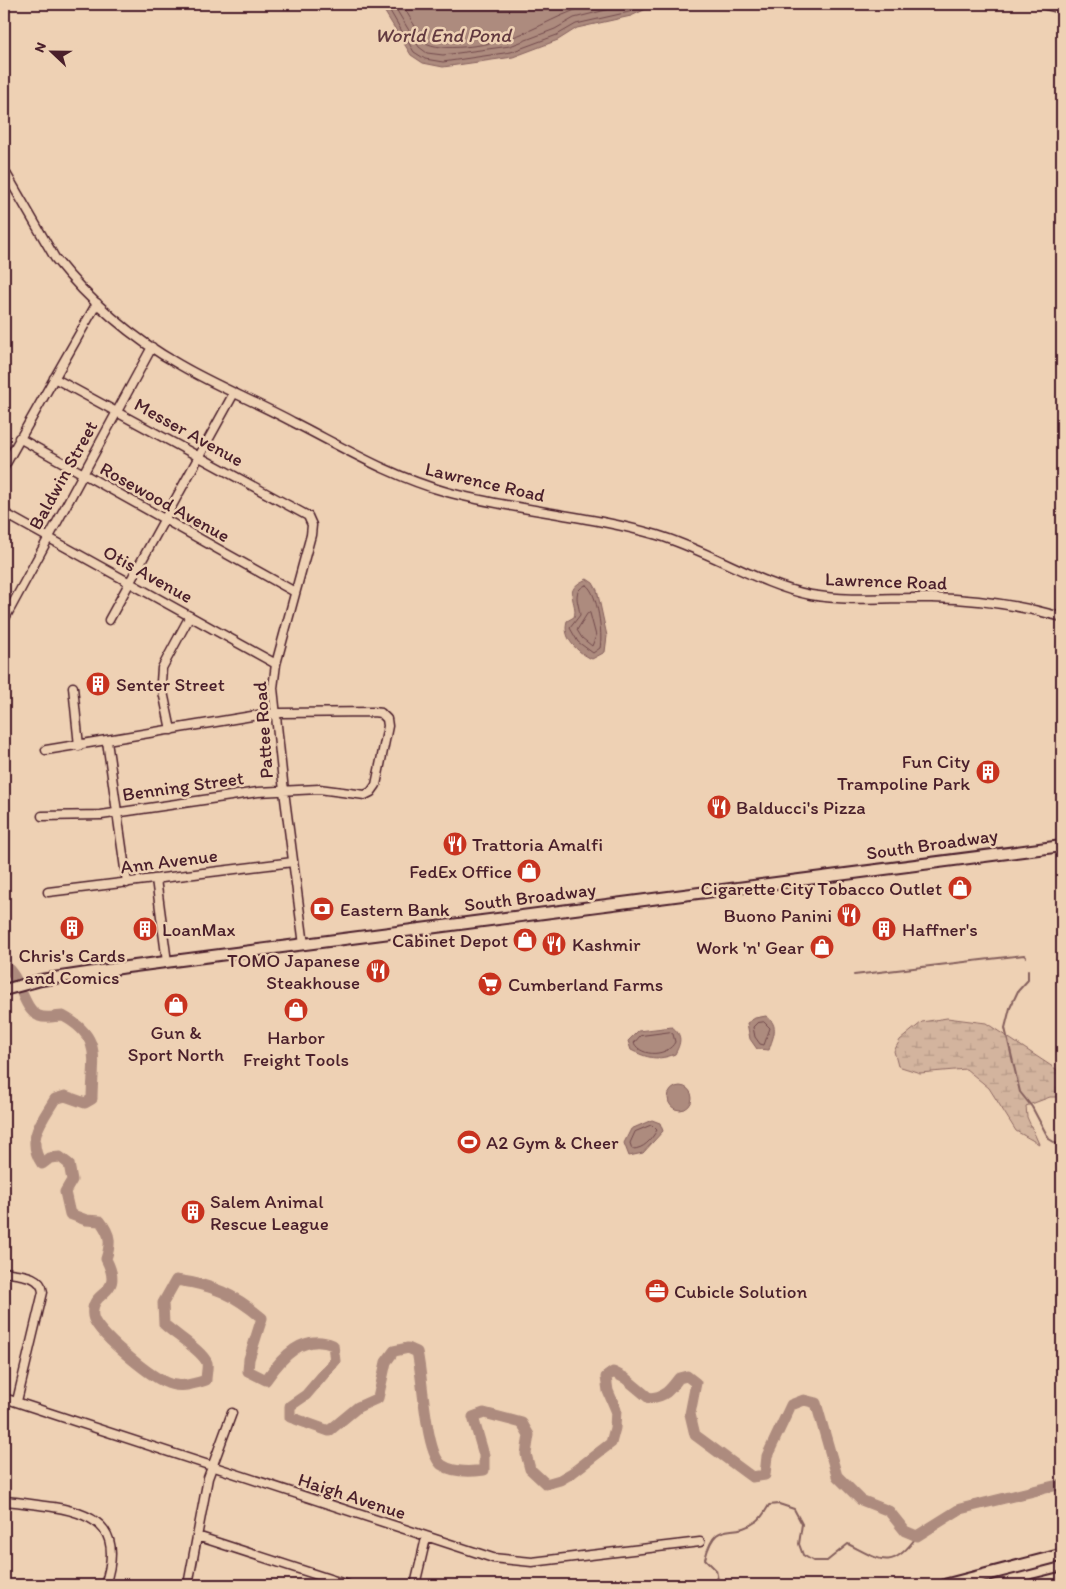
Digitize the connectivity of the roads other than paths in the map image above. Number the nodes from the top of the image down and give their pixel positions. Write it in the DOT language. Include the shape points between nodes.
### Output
graph roads {
  1 [pos="1042,4"];
  2 [pos="1062,9"];
  3 [pos="4,170"];
  4 [pos="97,303"];
  5 [pos="152,347"];
  6 [pos="54,378"];
  7 [pos="234,393"];
  8 [pos="116,411"];
  9 [pos="19,438"];
  10 [pos="199,456"];
  11 [pos="4,468"];
  12 [pos="81,474"];
  13 [pos="4,513"];
  14 [pos="308,516"];
  15 [pos="164,519"];
  16 [pos="48,536"];
  17 [pos="130,582"];
  18 [pos="296,592"];
  19 [pos="190,616"];
  20 [pos="1062,617"];
  21 [pos="4,620"];
  22 [pos="109,620"];
  23 [pos="276,664"];
  24 [pos="73,687"];
  25 [pos="275,714"];
  26 [pos="171,730"];
  27 [pos="107,741"];
  28 [pos="79,746"];
  29 [pos="46,750"];
  30 [pos="284,791"];
  31 [pos="117,812"];
  32 [pos="42,816"];
  33 [pos="1062,846"];
  34 [pos="293,862"];
  35 [pos="156,879"];
  36 [pos="127,882"];
  37 [pos="48,892"];
  38 [pos="304,945"];
  39 [pos="168,962"];
  40 [pos="6,989"];
  41 [pos="4,1272"];
  42 [pos="4,1398"];
  43 [pos="17,1402"];
  44 [pos="232,1412"];
  45 [pos="211,1467"];
  46 [pos="4,1501"];
  47 [pos="197,1536"];
  48 [pos="426,1538"];
  49 [pos="700,1542"];
  50 [pos="1062,1555"];
  51 [pos="1062,1578"];
  52 [pos="105,1585"];
  53 [pos="188,1585"];
  54 [pos="348,1585"];
  55 [pos="415,1585"];
  56 [pos="946,1585"];
  57 [pos="1034,1585"];
  1 -- 2 [label="street"];
  3 -- 4 [label="street, Lawrence Road" via="55,258"];
  4 -- 5 [label="street, Lawrence Road"];
  4 -- 6 [label="street"];
  5 -- 7 [label="street, Lawrence Road"];
  5 -- 8 [label="street, Baldwin Street"];
  6 -- 8 [label="street, Messer Avenue"];
  6 -- 9 [label="street"];
  7 -- 10 [label="street"];
  7 -- 20 [label="street, Lawrence Road" via="405,479 472,498 604,522 659,536 808,594 854,599 971,600 1007,604"];
  8 -- 10 [label="street, Messer Avenue"];
  8 -- 12 [label="street, Baldwin Street"];
  9 -- 11 [label="street"];
  9 -- 12 [label="street, Rosewood Avenue"];
  10 -- 14 [label="street, Messer Avenue"];
  10 -- 15 [label="street"];
  12 -- 15 [label="street, Rosewood Avenue"];
  12 -- 16 [label="street, Baldwin Street"];
  13 -- 16 [label="street, Otis Avenue"];
  14 -- 18 [label="street, Pattee Road" via="312,525 311,535"];
  15 -- 17 [label="street"];
  15 -- 18 [label="street, Rosewood Avenue"];
  16 -- 17 [label="street, Otis Avenue"];
  16 -- 21 [label="street, Baldwin Street"];
  17 -- 19 [label="street, Otis Avenue"];
  17 -- 22 [label="street"];
  18 -- 23 [label="street, Pattee Road"];
  19 -- 23 [label="street, Otis Avenue"];
  19 -- 26 [label="street" via="162,668 161,682"];
  23 -- 25 [label="street, Pattee Road" via="273,688"];
  24 -- 28 [label="street"];
  25 -- 26 [label="street"];
  25 -- 30 [label="street, Pattee Road"];
  25 -- 30 [label="street, Benning Street" via="373,712 388,719 378,778 371,792"];
  26 -- 27 [label="street"];
  27 -- 28 [label="street"];
  27 -- 31 [label="street"];
  28 -- 29 [label="street"];
  30 -- 31 [label="street, Benning Street"];
  30 -- 34 [label="street, Pattee Road"];
  31 -- 32 [label="street, Benning Street" via="78,817"];
  31 -- 36 [label="street"];
  33 -- 38 [label="main road, South Broadway"];
  34 -- 35 [label="street, Ann Avenue"];
  34 -- 38 [label="street, Pattee Road"];
  35 -- 36 [label="street, Ann Avenue"];
  35 -- 39 [label="street"];
  36 -- 37 [label="street, Ann Avenue"];
  38 -- 39 [label="main road, South Broadway"];
  39 -- 40 [label="main road, South Broadway" via="81,973"];
  41 -- 43 [label="street" via="30,1277 40,1283 43,1292"];
  42 -- 43 [label="street, Haigh Avenue"];
  43 -- 45 [label="street, Haigh Avenue"];
  44 -- 45 [label="street"];
  45 -- 47 [label="street"];
  45 -- 48 [label="street, Haigh Avenue"];
  46 -- 52 [label="street" via="72,1510 100,1524 109,1537 112,1552"];
  47 -- 53 [label="street"];
  47 -- 54 [label="street"];
  48 -- 49 [label="street, Haigh Avenue" via="493,1558 532,1562"];
  48 -- 55 [label="street"];
  50 -- 56 [label="highway"];
  51 -- 57 [label="highway"];
}
